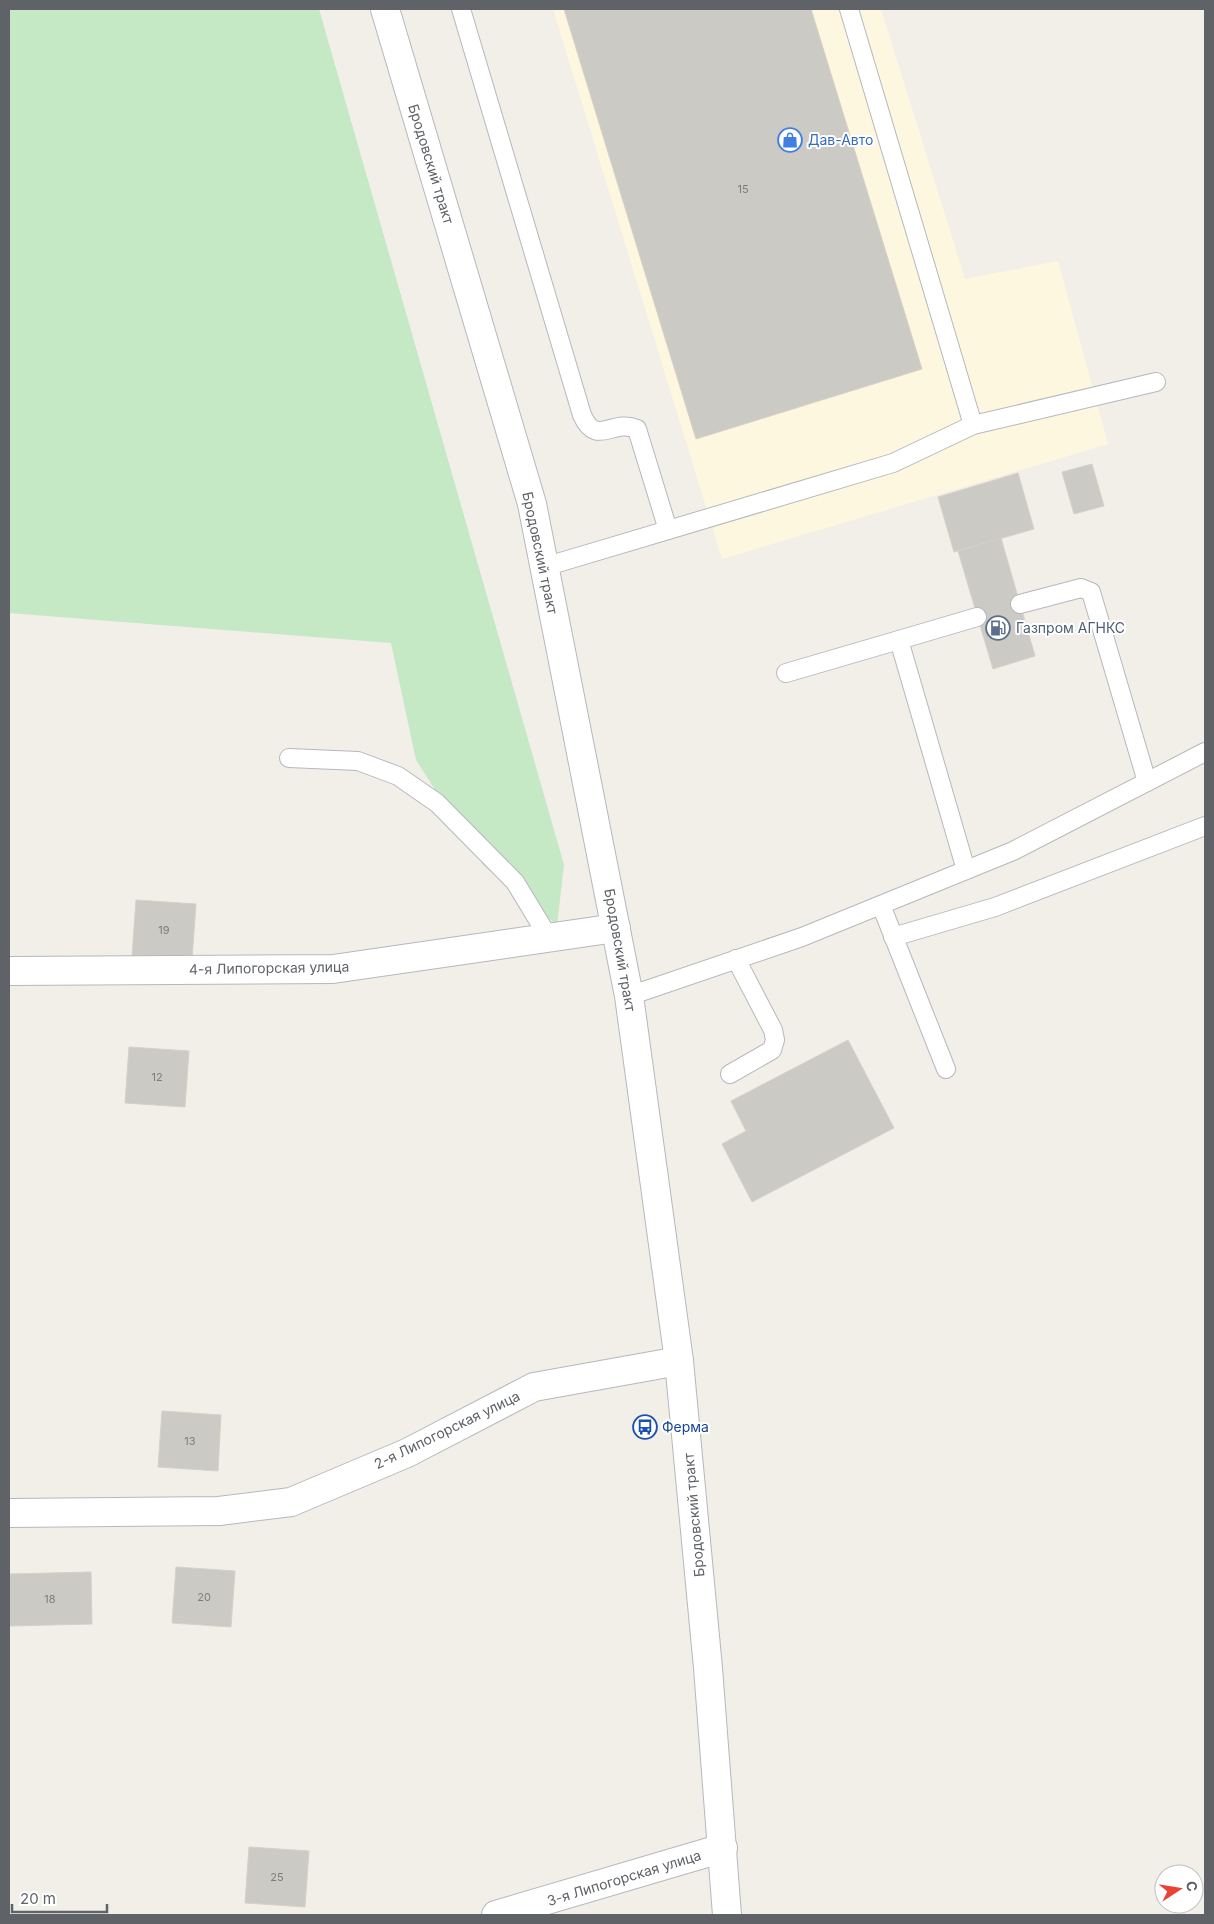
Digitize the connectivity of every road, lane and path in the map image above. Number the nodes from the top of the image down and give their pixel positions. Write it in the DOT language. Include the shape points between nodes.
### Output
graph roads {
  1 [pos="385,9"];
  2 [pos="461,9"];
  3 [pos="849,9"];
  4 [pos="1156,382"];
  5 [pos="973,424"];
  6 [pos="668,530"];
  7 [pos="544,567"];
  8 [pos="1020,604"];
  9 [pos="977,617"];
  10 [pos="899,640"];
  11 [pos="786,672"];
  12 [pos="1205,752"];
  13 [pos="289,758"];
  14 [pos="1147,782"];
  15 [pos="1205,826"];
  16 [pos="966,870"];
  17 [pos="881,905"];
  18 [pos="616,928"];
  19 [pos="893,937"];
  20 [pos="549,938"];
  21 [pos="736,959"];
  22 [pos="9,971"];
  23 [pos="629,996"];
  24 [pos="946,1069"];
  25 [pos="730,1074"];
  26 [pos="679,1361"];
  27 [pos="9,1514"];
  28 [pos="723,1848"];
  29 [pos="496,1915"];
  30 [pos="728,1915"];
  1 -- 7 [label="street, Бродовский тракт" via="532,504"];
  2 -- 6 [label="lane" via="582,415 588,428 596,432 629,425 637,429"];
  3 -- 5 [label="lane"];
  4 -- 5 [label="lane"];
  5 -- 6 [label="lane" via="893,463"];
  6 -- 7 [label="lane"];
  7 -- 18 [label="street, Бродовский тракт"];
  8 -- 14 [label="lane" via="1081,588 1091,592"];
  9 -- 10 [label="lane"];
  10 -- 11 [label="lane"];
  10 -- 16 [label="lane"];
  12 -- 14 [label="lane"];
  13 -- 20 [label="lane" via="358,761 398,776 437,803 515,882"];
  14 -- 16 [label="lane" via="1013,851"];
  15 -- 19 [label="lane" via="995,907"];
  16 -- 17 [label="lane"];
  17 -- 19 [label="lane"];
  17 -- 21 [label="lane"];
  18 -- 20 [label="street, 4-я Липогорская улица"];
  18 -- 23 [label="street, Бродовский тракт"];
  19 -- 24 [label="lane"];
  20 -- 22 [label="street, 4-я Липогорская улица" via="333,969"];
  21 -- 23 [label="lane"];
  21 -- 25 [label="lane" via="773,1030 775,1040 772,1050"];
  23 -- 26 [label="street, Бродовский тракт"];
  26 -- 27 [label="street, 2-я Липогорская улица" via="534,1387 407,1453 291,1502 219,1511"];
  26 -- 28 [label="street, Бродовский тракт"];
  28 -- 29 [label="street, 3-я Липогорская улица"];
  28 -- 30 [label="street, Бродовский тракт"];
}
